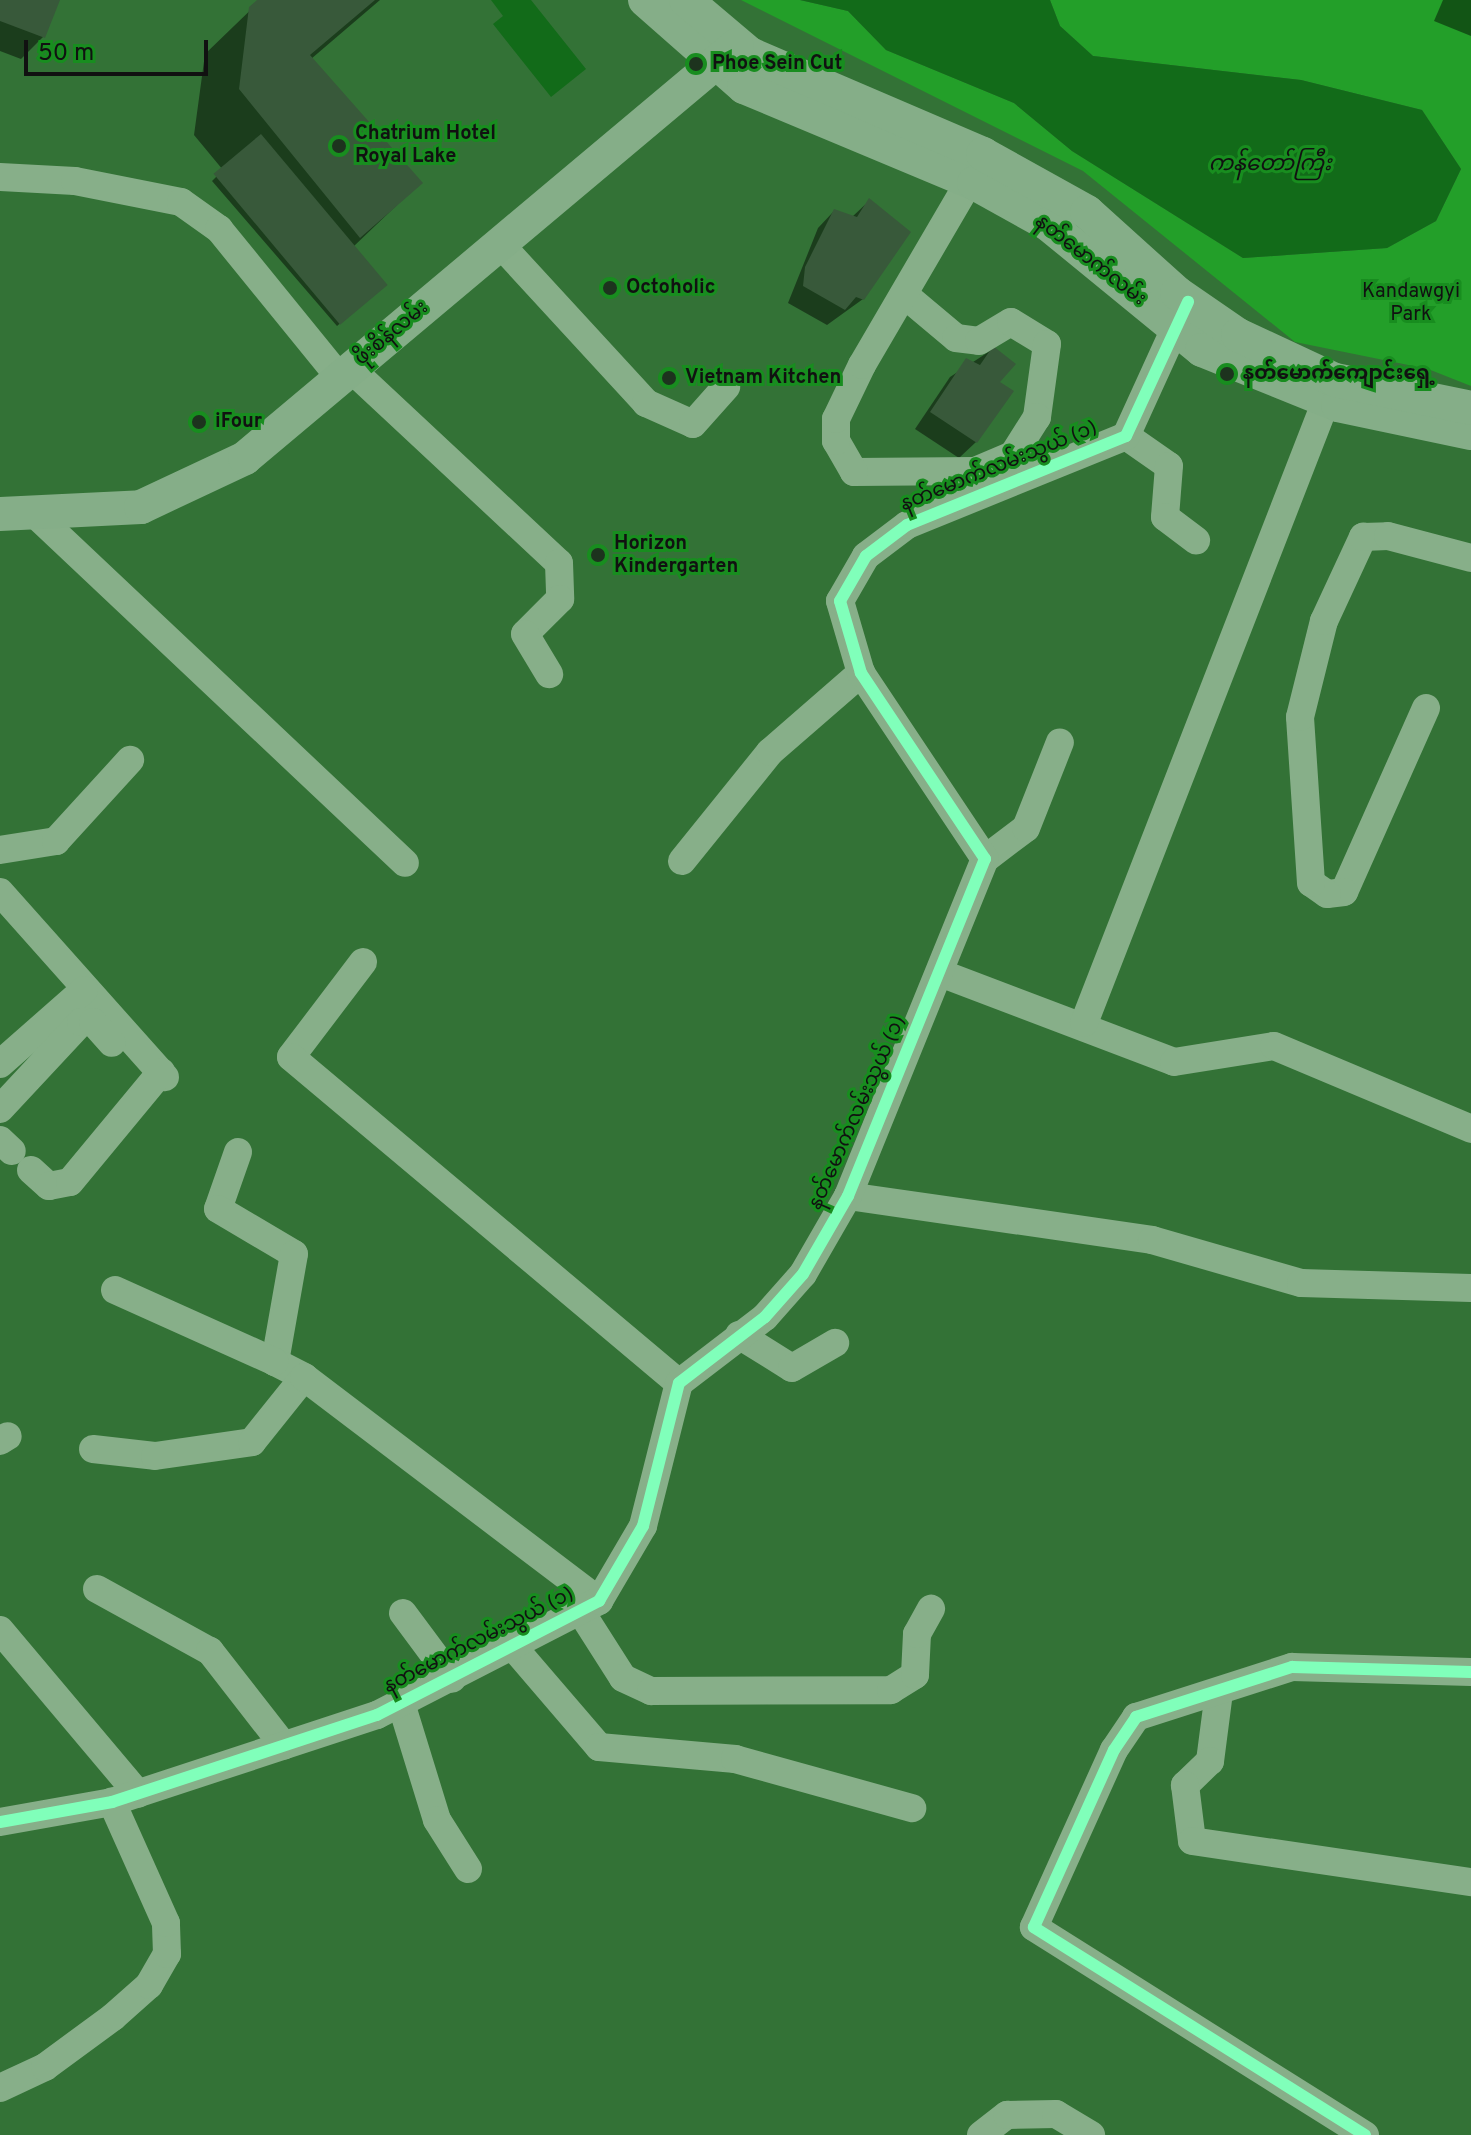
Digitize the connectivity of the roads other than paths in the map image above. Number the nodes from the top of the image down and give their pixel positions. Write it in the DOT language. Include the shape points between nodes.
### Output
graph roads {
  1 [pos="645,0"];
  2 [pos="686,0"];
  3 [pos="726,57"];
  4 [pos="979,168"];
  5 [pos="0,177"];
  6 [pos="500,244"];
  7 [pos="906,296"];
  8 [pos="1180,315"];
  9 [pos="345,374"];
  10 [pos="726,387"];
  11 [pos="1326,401"];
  12 [pos="1471,408"];
  13 [pos="1471,433"];
  14 [pos="1126,436"];
  15 [pos="0,514"];
  16 [pos="36,515"];
  17 [pos="1196,540"];
  18 [pos="1471,558"];
  19 [pos="861,673"];
  20 [pos="549,674"];
  21 [pos="1426,708"];
  22 [pos="1060,742"];
  23 [pos="130,760"];
  24 [pos="0,850"];
  25 [pos="985,859"];
  26 [pos="682,861"];
  27 [pos="405,863"];
  28 [pos="0,892"];
  29 [pos="363,962"];
  30 [pos="940,973"];
  31 [pos="84,990"];
  32 [pos="1084,1023"];
  33 [pos="0,1064"];
  34 [pos="159,1078"];
  35 [pos="0,1109"];
  36 [pos="1471,1129"];
  37 [pos="238,1152"];
  38 [pos="14,1154"];
  39 [pos="848,1196"];
  40 [pos="1471,1288"];
  41 [pos="115,1290"];
  42 [pos="739,1335"];
  43 [pos="835,1343"];
  44 [pos="275,1362"];
  45 [pos="304,1377"];
  46 [pos="679,1383"];
  47 [pos="93,1449"];
  48 [pos="97,1589"];
  49 [pos="590,1606"];
  50 [pos="931,1609"];
  51 [pos="403,1613"];
  52 [pos="0,1630"];
  53 [pos="515,1649"];
  54 [pos="1471,1672"];
  55 [pos="452,1679"];
  56 [pos="1219,1692"];
  57 [pos="401,1703"];
  58 [pos="284,1746"];
  59 [pos="125,1798"];
  60 [pos="912,1808"];
  61 [pos="0,1822"];
  62 [pos="468,1869"];
  63 [pos="1471,1882"];
  64 [pos="0,2088"];
  65 [pos="981,2135"];
  66 [pos="1091,2135"];
  67 [pos="1365,2135"];
  1 -- 3 [label="main road, နတ်မောက်လမ်း"];
  2 -- 3 [label="main road, နတ်မောက်လမ်း"];
  3 -- 4 [label="main road, နတ်မောက်လမ်း" via="826,125"];
  3 -- 6 [label="main road, ဖိုးစိန်လမ်း"];
  4 -- 7 [label="street"];
  4 -- 8 [label="main road, နတ်မောက်လမ်း" via="1048,224"];
  5 -- 9 [label="street" via="75,181 181,202 219,229"];
  6 -- 9 [label="main road, ဖိုးစိန်လမ်း"];
  6 -- 10 [label="street" via="646,403 693,424"];
  7 -- 7 [label="street" via="956,338 979,341 1011,322 1047,344 1037,417 1013,455 975,471 854,472 836,441 836,419"];
  8 -- 11 [label="main road, နတ်မောက်လမ်း" via="1225,362"];
  8 -- 12 [label="main road, နတ်မောက်လမ်း" via="1335,380"];
  8 -- 14 [label="street, နတ်မောက်လမ်းသွယ် (၁)"];
  9 -- 16 [label="main road, ဖိုးစိန်လမ်း" via="245,458 198,487 122,511"];
  9 -- 20 [label="street" via="559,563 560,599 525,634"];
  11 -- 13 [label="main road, နတ်မောက်လမ်း"];
  11 -- 32 [label="street"];
  14 -- 17 [label="street" via="1169,466 1165,517"];
  14 -- 19 [label="street, နတ်မောက်လမ်းသွယ် (၁)" via="907,525 866,556 840,601"];
  15 -- 16 [label="main road, ဖိုးစိန်လမ်း"];
  16 -- 27 [label="street"];
  18 -- 21 [label="street" via="1388,536 1363,537 1324,621 1300,717 1311,883 1327,894 1344,892"];
  19 -- 25 [label="street, နတ်မောက်လမ်းသွယ် (၁)"];
  19 -- 26 [label="street" via="770,752"];
  22 -- 25 [label="street" via="1026,828"];
  23 -- 24 [label="street" via="56,841"];
  25 -- 30 [label="street, နတ်မောက်လမ်းသွယ် (၁)"];
  28 -- 31 [label="street"];
  29 -- 46 [label="street" via="291,1057"];
  30 -- 32 [label="street"];
  30 -- 39 [label="street, နတ်မောက်လမ်းသွယ် (၁)"];
  31 -- 33 [label="street"];
  31 -- 34 [label="street"];
  32 -- 36 [label="street" via="1174,1062 1274,1046"];
  34 -- 35 [label="street" via="88,1020"];
  34 -- 38 [label="street" via="70,1182 49,1186"];
  37 -- 44 [label="street" via="218,1209 294,1254"];
  39 -- 40 [label="street" via="1152,1240 1301,1283"];
  39 -- 42 [label="street, နတ်မောက်လမ်းသွယ် (၁)" via="803,1274"];
  41 -- 44 [label="street"];
  42 -- 43 [label="street" via="792,1368"];
  42 -- 46 [label="street, နတ်မောက်လမ်းသွယ် (၁)"];
  44 -- 45 [label="street"];
  45 -- 47 [label="street" via="252,1442 155,1456"];
  45 -- 49 [label="street"];
  46 -- 49 [label="street, နတ်မောက်လမ်းသွယ် (၁)" via="643,1526"];
  48 -- 58 [label="street" via="210,1651"];
  49 -- 50 [label="street" via="623,1678 651,1691 891,1690 915,1675 917,1634"];
  49 -- 53 [label="street, နတ်မောက်လမ်းသွယ် (၁)"];
  51 -- 55 [label="street"];
  52 -- 59 [label="street"];
  53 -- 55 [label="street, နတ်မောက်လမ်းသွယ် (၁)"];
  53 -- 60 [label="street" via="599,1747 735,1759"];
  54 -- 56 [label="street" via="1292,1667"];
  55 -- 57 [label="street, နတ်မောက်လမ်းသွယ် (၁)"];
  56 -- 63 [label="street" via="1214,1752 1185,1785 1192,1841"];
  56 -- 67 [label="street" via="1136,1717 1125,1729 1034,1927"];
  57 -- 58 [label="street, နတ်မောက်လမ်းသွယ် (၁)"];
  57 -- 62 [label="street" via="437,1820"];
  58 -- 59 [label="street, နတ်မောက်လမ်းသွယ် (၁)"];
  59 -- 61 [label="street, နတ်မောက်လမ်းသွယ် (၁)"];
  59 -- 64 [label="street" via="166,1923 167,1954 149,1985 113,2017 45,2067"];
  65 -- 66 [label="street" via="1007,2115 1056,2114"];
}
